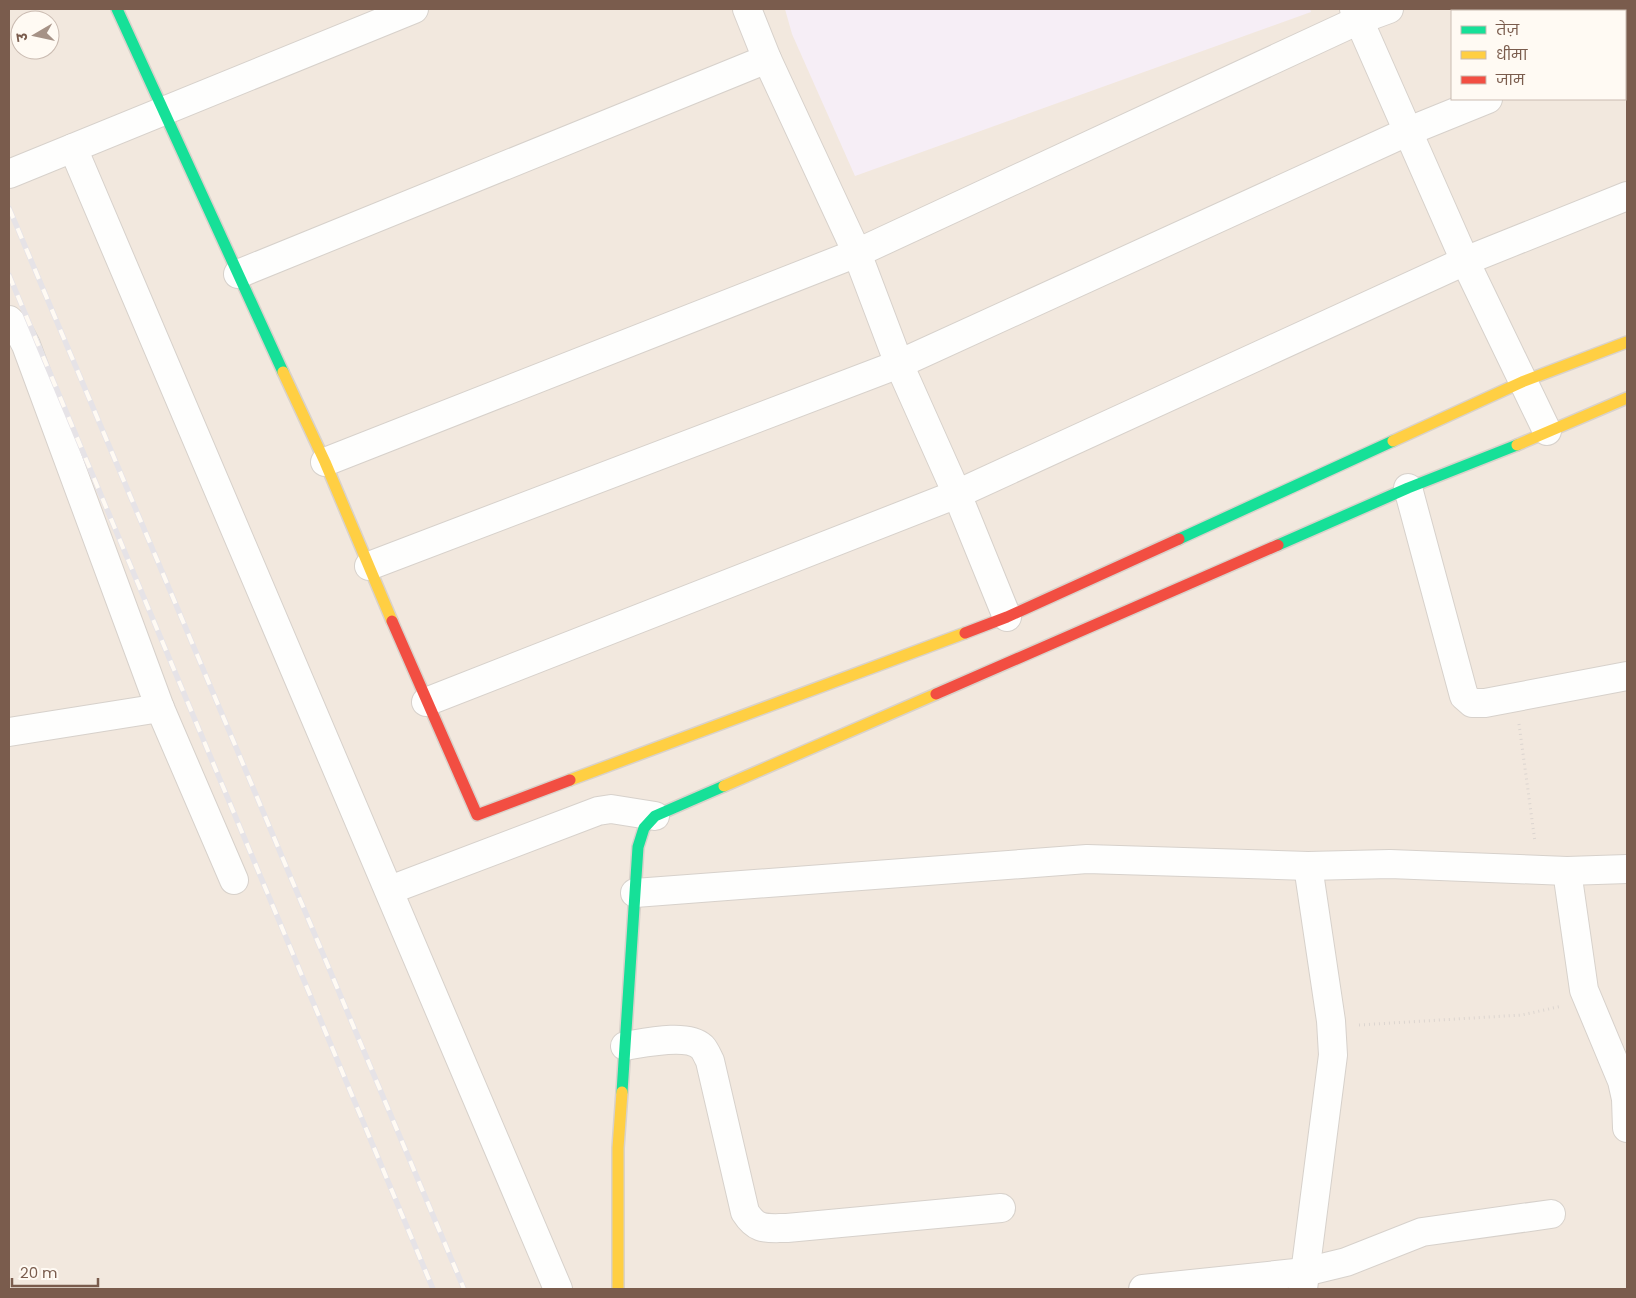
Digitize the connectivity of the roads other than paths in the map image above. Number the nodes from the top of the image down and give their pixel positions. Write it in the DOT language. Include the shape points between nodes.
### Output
graph roads {
  1 [pos="117,9"];
  2 [pos="414,9"];
  3 [pos="747,9"];
  4 [pos="1389,9"];
  5 [pos="1357,14"];
  6 [pos="767,59"];
  7 [pos="1486,100"];
  8 [pos="162,112"];
  9 [pos="1409,131"];
  10 [pos="73,148"];
  11 [pos="9,174"];
  12 [pos="1627,196"];
  13 [pos="856,254"];
  14 [pos="1465,261"];
  15 [pos="238,274"];
  16 [pos="9,320"];
  17 [pos="1627,342"];
  18 [pos="898,364"];
  19 [pos="1522,382"];
  20 [pos="1627,398"];
  21 [pos="1548,431"];
  22 [pos="325,462"];
  23 [pos="1408,488"];
  24 [pos="957,494"];
  25 [pos="369,566"];
  26 [pos="1007,616"];
  27 [pos="1627,676"];
  28 [pos="426,702"];
  29 [pos="160,708"];
  30 [pos="9,732"];
  31 [pos="654,816"];
  32 [pos="1308,866"];
  33 [pos="1627,869"];
  34 [pos="1567,870"];
  35 [pos="234,880"];
  36 [pos="390,890"];
  37 [pos="635,893"];
  38 [pos="625,1046"];
  39 [pos="1624,1081"];
  40 [pos="1627,1128"];
  41 [pos="1000,1208"];
  42 [pos="1551,1214"];
  43 [pos="1304,1281"];
  44 [pos="558,1289"];
  45 [pos="618,1289"];
  46 [pos="1143,1289"];
  1 -- 8 [label="street"];
  2 -- 8 [label="street"];
  3 -- 6 [label="street"];
  4 -- 5 [label="street"];
  5 -- 9 [label="street"];
  5 -- 13 [label="street"];
  6 -- 13 [label="street"];
  6 -- 15 [label="street"];
  7 -- 9 [label="street"];
  8 -- 10 [label="street"];
  8 -- 15 [label="street"];
  9 -- 14 [label="street"];
  9 -- 18 [label="street"];
  10 -- 11 [label="street"];
  10 -- 36 [label="street"];
  12 -- 14 [label="street"];
  13 -- 18 [label="street"];
  13 -- 22 [label="street"];
  14 -- 19 [label="street"];
  14 -- 24 [label="street"];
  15 -- 22 [label="street"];
  16 -- 29 [label="street" via="26,345"];
  17 -- 19 [label="street"];
  18 -- 24 [label="street"];
  18 -- 25 [label="street"];
  19 -- 21 [label="street"];
  19 -- 26 [label="street"];
  20 -- 21 [label="street"];
  21 -- 23 [label="street"];
  22 -- 25 [label="street"];
  23 -- 27 [label="street" via="1464,696 1472,703 1516,698"];
  23 -- 31 [label="street"];
  24 -- 26 [label="street"];
  24 -- 28 [label="street"];
  25 -- 28 [label="street"];
  26 -- 28 [label="street" via="477,815"];
  29 -- 30 [label="street"];
  29 -- 35 [label="street"];
  31 -- 36 [label="street" via="611,809 598,811"];
  31 -- 37 [label="street" via="644,828 638,847"];
  32 -- 34 [label="street" via="1390,864"];
  32 -- 37 [label="street" via="1088,859"];
  32 -- 43 [label="street" via="1333,1055"];
  33 -- 34 [label="street"];
  34 -- 39 [label="street" via="1580,970 1588,1000"];
  36 -- 44 [label="street"];
  37 -- 38 [label="street"];
  38 -- 41 [label="street" via="676,1040 691,1041 702,1047 710,1061 745,1212 753,1224 787,1228"];
  38 -- 45 [label="street" via="618,1148"];
  39 -- 40 [label="street"];
  42 -- 43 [label="street" via="1422,1232"];
  43 -- 46 [label="street"];
}
